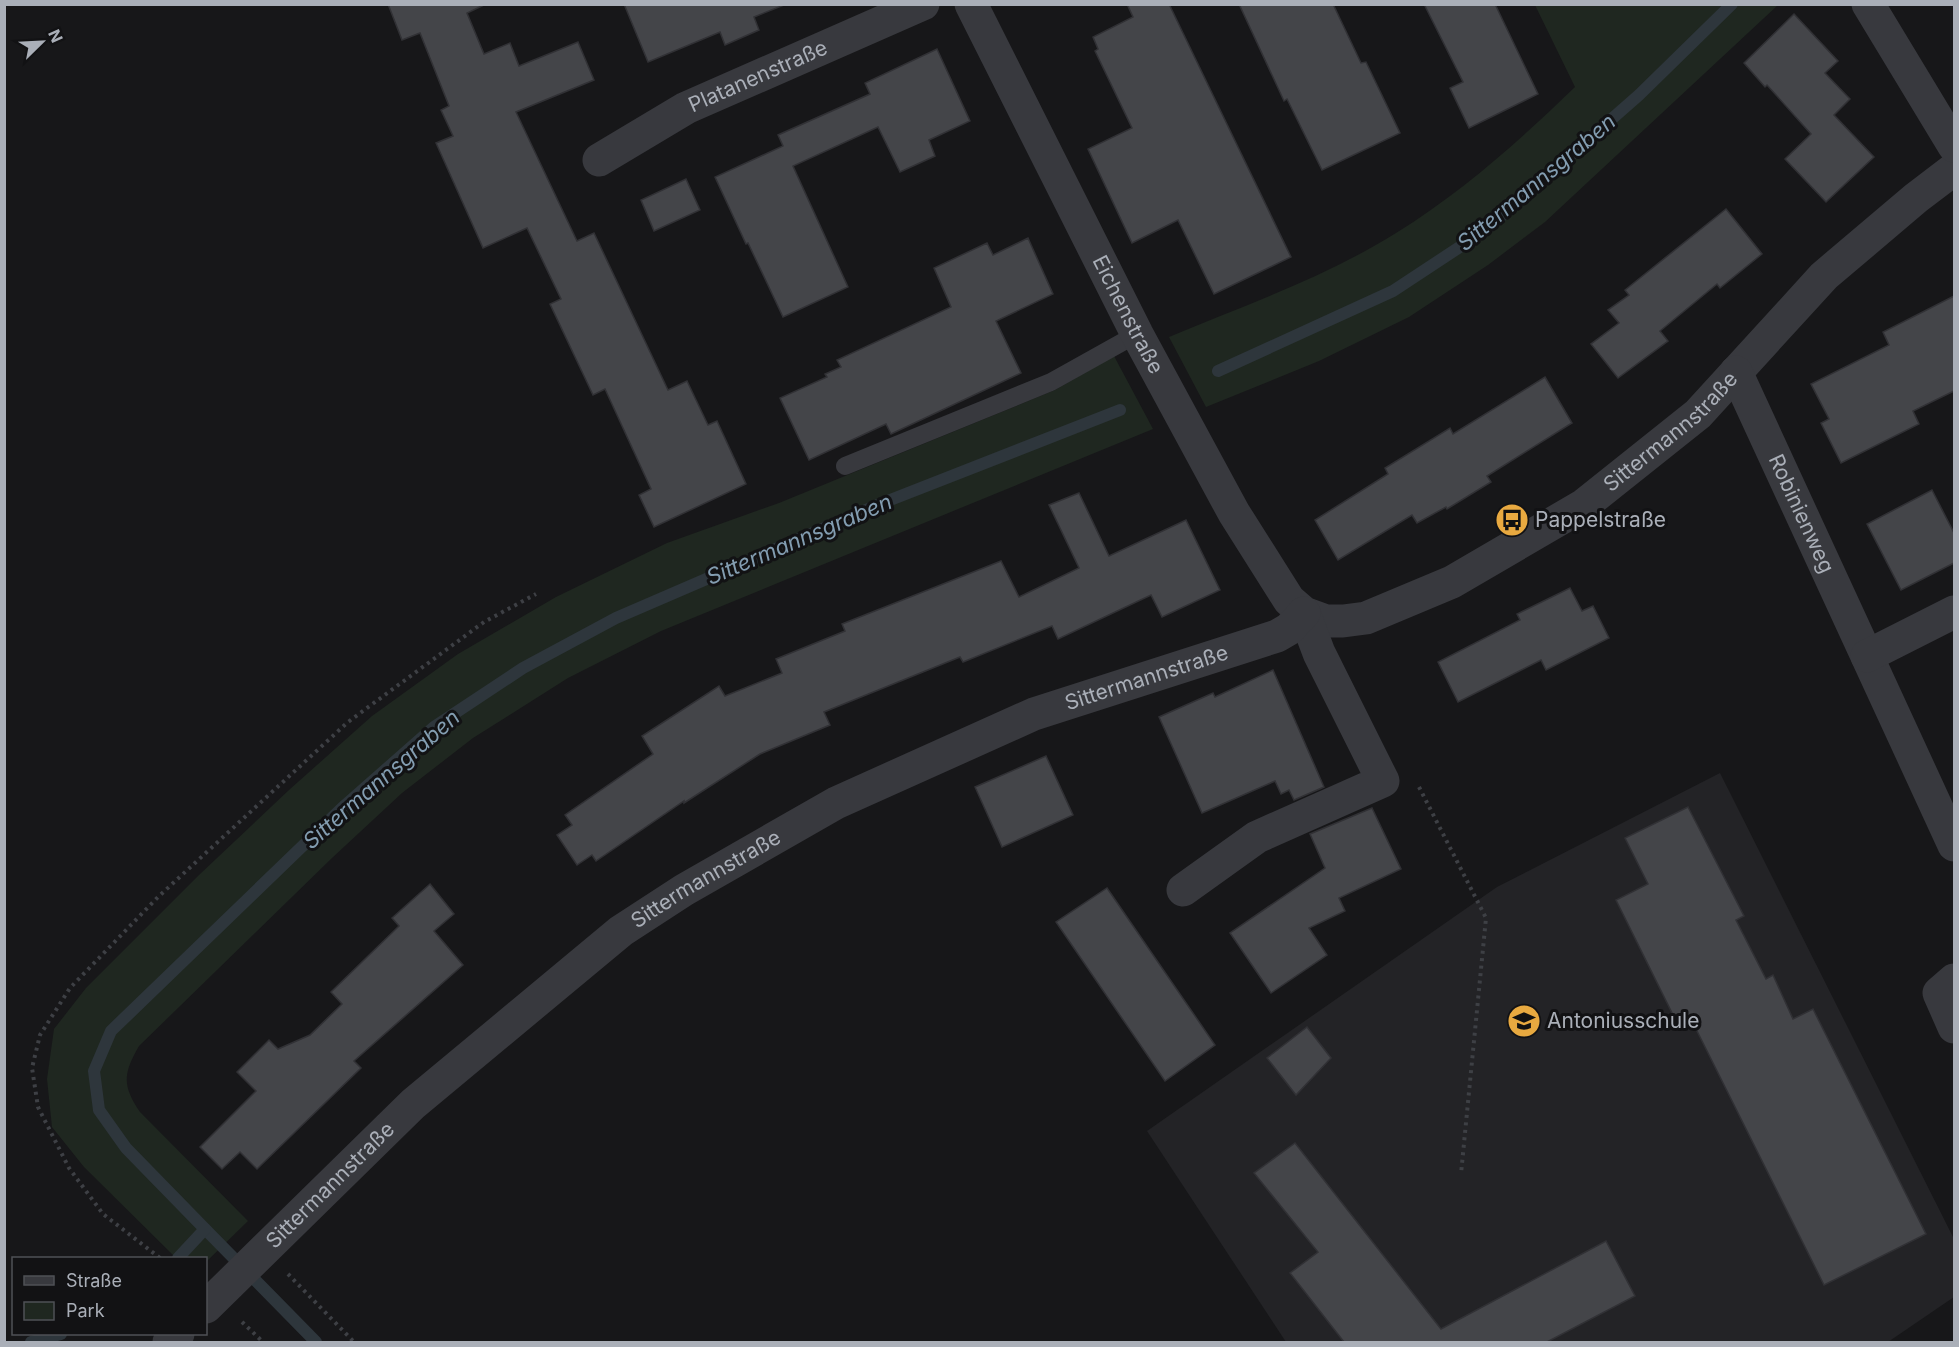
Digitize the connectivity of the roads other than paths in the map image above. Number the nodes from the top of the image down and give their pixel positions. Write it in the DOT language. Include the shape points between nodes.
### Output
graph roads {
  1 [pos="923,4"];
  2 [pos="971,4"];
  3 [pos="1869,4"];
  4 [pos="1954,146"];
  5 [pos="599,160"];
  6 [pos="1954,170"];
  7 [pos="1137,334"];
  8 [pos="1736,372"];
  9 [pos="845,466"];
  10 [pos="1304,612"];
  11 [pos="1954,612"];
  12 [pos="1867,656"];
  13 [pos="1954,845"];
  14 [pos="1184,890"];
  15 [pos="1954,980"];
  16 [pos="1954,1027"];
  17 [pos="216,1297"];
  1 -- 5 [label="street, Platanenstraße" via="686,108"];
  2 -- 7 [label="street, Eichenstraße"];
  3 -- 4 [label="street"];
  6 -- 8 [label="street, Sittermannstraße" via="1824,276"];
  7 -- 9 [label="lane" via="1051,382"];
  7 -- 10 [label="street, Eichenstraße" via="1234,513 1289,600"];
  8 -- 10 [label="street, Sittermannstraße" via="1698,414 1584,505 1452,582 1366,618 1326,621"];
  8 -- 12 [label="street, Robinienweg"];
  10 -- 14 [label="street" via="1319,653 1383,781 1257,837"];
  10 -- 17 [label="street, Sittermannstraße" via="1277,636 1034,714 836,803 684,890 621,931 413,1104"];
  11 -- 12 [label="street"];
  12 -- 13 [label="street, Robinienweg"];
  15 -- 16 [label="street" via="1939,993"];
}
